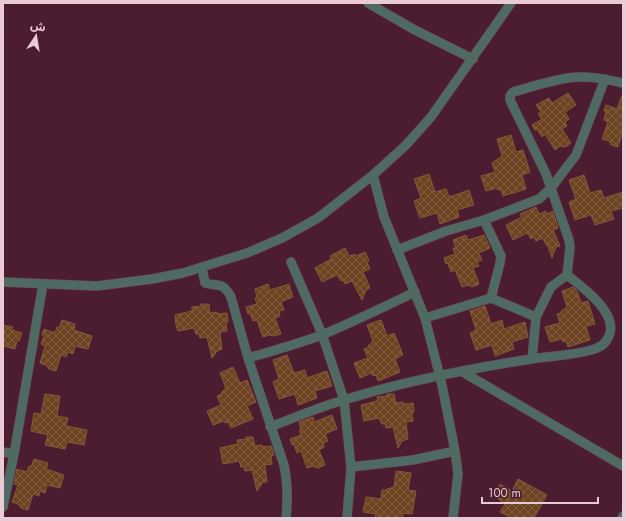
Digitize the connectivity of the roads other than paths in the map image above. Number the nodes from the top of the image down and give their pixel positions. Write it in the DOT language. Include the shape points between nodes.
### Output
graph roads {
  1 [pos="368,3"];
  2 [pos="511,3"];
  3 [pos="473,59"];
  4 [pos="605,79"];
  5 [pos="623,83"];
  6 [pos="374,175"];
  7 [pos="551,188"];
  8 [pos="484,220"];
  9 [pos="397,250"];
  10 [pos="291,262"];
  11 [pos="202,268"];
  12 [pos="567,275"];
  13 [pos="3,282"];
  14 [pos="43,284"];
  15 [pos="415,292"];
  16 [pos="491,298"];
  17 [pos="536,317"];
  18 [pos="425,318"];
  19 [pos="322,334"];
  20 [pos="248,358"];
  21 [pos="532,359"];
  22 [pos="461,371"];
  23 [pos="440,374"];
  24 [pos="344,400"];
  25 [pos="270,427"];
  26 [pos="455,451"];
  27 [pos="3,452"];
  28 [pos="14,454"];
  29 [pos="623,466"];
  30 [pos="351,467"];
  31 [pos="3,506"];
  32 [pos="286,518"];
  33 [pos="347,518"];
  34 [pos="453,518"];
  1 -- 3 [label="street"];
  2 -- 3 [label="street"];
  3 -- 6 [label="street" via="431,117 406,146"];
  4 -- 5 [label="street"];
  4 -- 7 [label="street" via="576,155"];
  4 -- 7 [label="street" via="568,78 511,94 510,100"];
  6 -- 9 [label="street" via="379,202"];
  6 -- 11 [label="street" via="318,218 247,253"];
  7 -- 8 [label="street" via="539,198"];
  7 -- 12 [label="street" via="570,243"];
  8 -- 9 [label="street"];
  8 -- 16 [label="street" via="501,256"];
  9 -- 15 [label="street"];
  10 -- 19 [label="street"];
  11 -- 14 [label="street" via="152,279 97,286"];
  11 -- 20 [label="street" via="205,283 222,285 231,297"];
  12 -- 17 [label="street" via="551,287"];
  12 -- 21 [label="street" via="596,299 606,313 611,326 610,335 607,341 596,349"];
  13 -- 14 [label="street"];
  14 -- 28 [label="street"];
  15 -- 18 [label="street"];
  15 -- 19 [label="street"];
  16 -- 17 [label="street"];
  16 -- 18 [label="street"];
  17 -- 21 [label="street"];
  18 -- 23 [label="street"];
  19 -- 20 [label="street"];
  19 -- 24 [label="street"];
  20 -- 25 [label="street"];
  21 -- 22 [label="street"];
  22 -- 23 [label="street"];
  22 -- 29 [label="street"];
  23 -- 24 [label="street"];
  23 -- 26 [label="street"];
  24 -- 25 [label="street"];
  24 -- 30 [label="street"];
  25 -- 32 [label="street" via="288,481"];
  26 -- 30 [label="street" via="406,461"];
  26 -- 34 [label="street" via="458,474"];
  27 -- 28 [label="street"];
  28 -- 31 [label="street"];
  30 -- 33 [label="street"];
}
